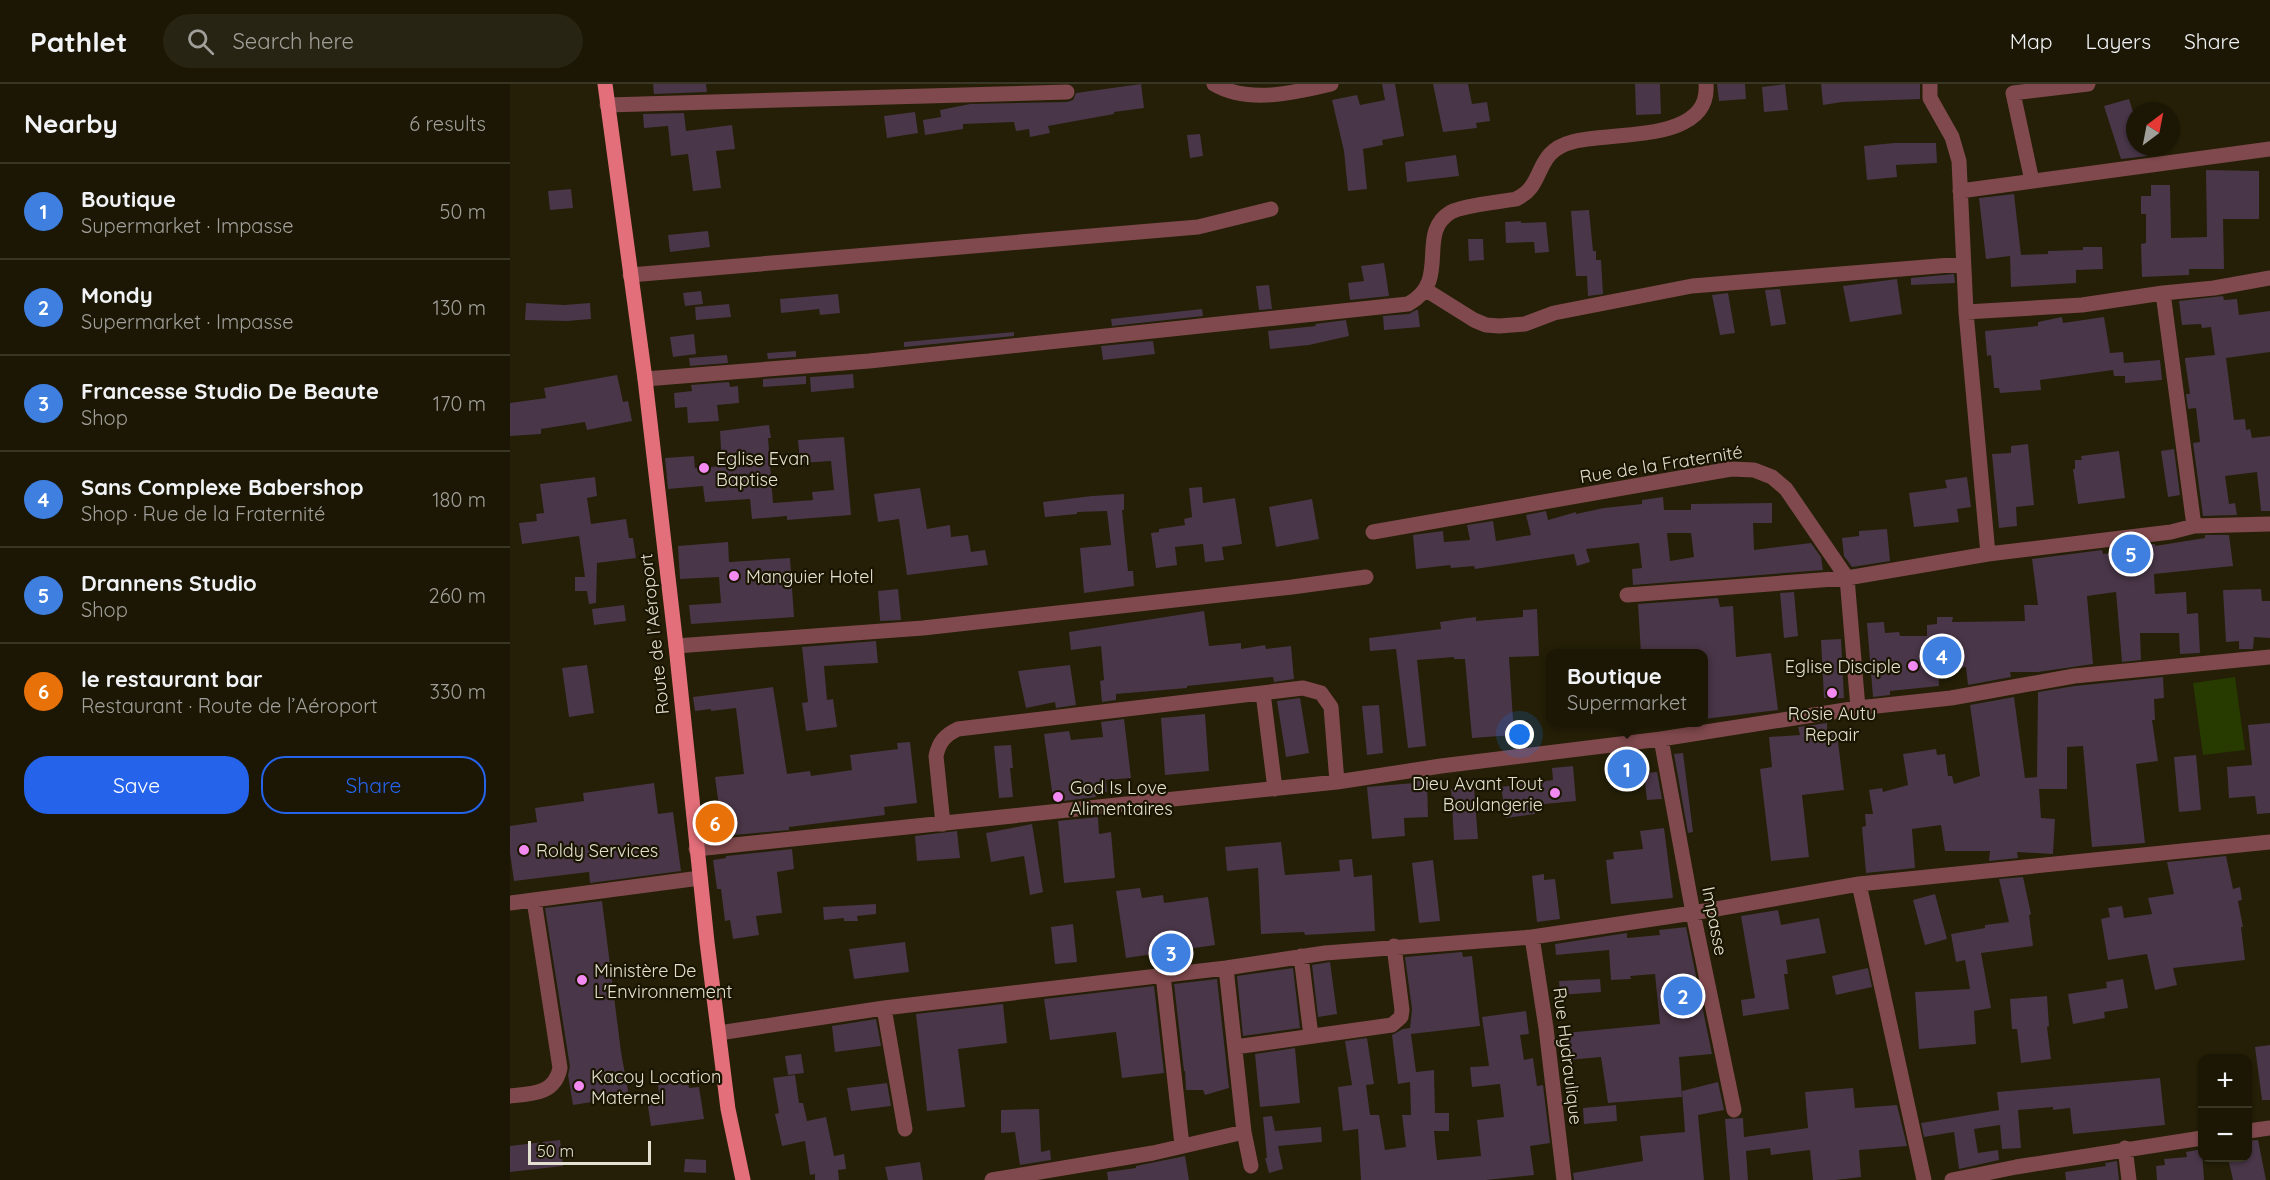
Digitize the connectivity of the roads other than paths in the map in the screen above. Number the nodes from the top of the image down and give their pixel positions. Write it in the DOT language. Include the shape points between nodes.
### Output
graph roads {
  1 [pos="605,84"];
  2 [pos="1214,84"];
  3 [pos="1331,84"];
  4 [pos="1706,84"];
  5 [pos="1930,84"];
  6 [pos="2088,84"];
  7 [pos="1067,92"];
  8 [pos="607,105"];
  9 [pos="2270,149"];
  10 [pos="2032,181"];
  11 [pos="1960,191"];
  12 [pos="1271,209"];
  13 [pos="1963,264"];
  14 [pos="630,275"];
  15 [pos="2270,278"];
  16 [pos="1426,290"];
  17 [pos="2163,293"];
  18 [pos="1966,312"];
  19 [pos="645,379"];
  20 [pos="2270,524"];
  21 [pos="2194,526"];
  22 [pos="1373,532"];
  23 [pos="1988,554"];
  24 [pos="1366,577"];
  25 [pos="1847,578"];
  26 [pos="1627,595"];
  27 [pos="676,646"];
  28 [pos="2270,657"];
  29 [pos="1263,693"];
  30 [pos="1858,708"];
  31 [pos="1661,739"];
  32 [pos="1337,782"];
  33 [pos="1275,789"];
  34 [pos="943,824"];
  35 [pos="2270,842"];
  36 [pos="696,849"];
  37 [pos="700,878"];
  38 [pos="1859,884"];
  39 [pos="534,900"];
  40 [pos="510,903"];
  41 [pos="1693,913"];
  42 [pos="1532,937"];
  43 [pos="1394,946"];
  44 [pos="1301,956"];
  45 [pos="1227,968"];
  46 [pos="1163,975"];
  47 [pos="884,1008"];
  48 [pos="719,1033"];
  49 [pos="1311,1036"];
  50 [pos="1235,1047"];
  51 [pos="510,1096"];
  52 [pos="1734,1110"];
  53 [pos="2270,1128"];
  54 [pos="905,1129"];
  55 [pos="2252,1130"];
  56 [pos="1244,1132"];
  57 [pos="2198,1139"];
  58 [pos="1182,1145"];
  59 [pos="2125,1148"];
  60 [pos="1251,1166"];
  61 [pos="2017,1173"];
  62 [pos="743,1180"];
  63 [pos="992,1180"];
  64 [pos="1564,1180"];
  65 [pos="1924,1180"];
  66 [pos="1952,1180"];
  67 [pos="2129,1180"];
  1 -- 8 [label="main road, Route de l’Aéroport"];
  2 -- 3 [label="street" via="1239,95"];
  4 -- 16 [label="street" via="1704,104 1688,123 1560,145 1545,159 1525,195 1454,210 1444,217 1434,235 1431,280"];
  5 -- 11 [label="street" via="1930,98 1952,137 1959,161"];
  6 -- 10 [label="street" via="2013,93"];
  7 -- 8 [label="street"];
  8 -- 14 [label="main road, Route de l’Aéroport"];
  9 -- 10 [label="street"];
  10 -- 11 [label="street"];
  11 -- 13 [label="street"];
  12 -- 14 [label="street" via="1198,227"];
  13 -- 16 [label="street" via="1692,286 1554,313 1525,324 1499,326 1474,320"];
  13 -- 18 [label="street"];
  14 -- 19 [label="main road, Route de l’Aéroport"];
  15 -- 17 [label="street"];
  16 -- 19 [label="street" via="1408,304 869,361"];
  17 -- 18 [label="street" via="2082,305"];
  17 -- 21 [label="street"];
  18 -- 23 [label="street"];
  19 -- 27 [label="main road, Route de l’Aéroport"];
  20 -- 21 [label="street"];
  21 -- 23 [label="street"];
  22 -- 25 [label="street, Rue de la Fraternité" via="1731,470 1754,470 1772,477 1786,489"];
  23 -- 25 [label="street"];
  24 -- 27 [label="street" via="923,628"];
  25 -- 26 [label="street"];
  25 -- 30 [label="street, Rue de la Fraternité"];
  27 -- 36 [label="main road, Route de l’Aéroport"];
  28 -- 30 [label="street" via="2074,676 1951,698"];
  29 -- 32 [label="street" via="1312,689 1327,699 1331,707"];
  29 -- 33 [label="street"];
  29 -- 34 [label="street" via="958,729 943,739 936,756"];
  30 -- 31 [label="street"];
  31 -- 32 [label="street"];
  31 -- 41 [label="street, Impasse"];
  32 -- 33 [label="street"];
  33 -- 34 [label="street"];
  34 -- 36 [label="street"];
  35 -- 38 [label="street"];
  36 -- 37 [label="main road, Route de l’Aéroport"];
  37 -- 39 [label="street"];
  37 -- 48 [label="main road, Route de l’Aéroport"];
  38 -- 41 [label="street"];
  38 -- 65 [label="street"];
  39 -- 40 [label="street"];
  39 -- 51 [label="street" via="560,1068 547,1090"];
  41 -- 42 [label="street"];
  41 -- 52 [label="street, Impasse"];
  42 -- 43 [label="street"];
  42 -- 64 [label="street, Rue Hydraulique"];
  43 -- 44 [label="street"];
  43 -- 49 [label="street" via="1402,1010 1398,1022"];
  44 -- 45 [label="street"];
  44 -- 49 [label="street"];
  45 -- 46 [label="street"];
  45 -- 50 [label="street"];
  46 -- 47 [label="street"];
  46 -- 58 [label="street"];
  47 -- 48 [label="street"];
  47 -- 54 [label="street"];
  48 -- 62 [label="main road, Route de l’Aéroport" via="728,1109"];
  49 -- 50 [label="street"];
  50 -- 56 [label="street"];
  53 -- 55 [label="street"];
  56 -- 58 [label="street"];
  56 -- 60 [label="street"];
  57 -- 59 [label="street"];
  58 -- 63 [label="street"];
  59 -- 61 [label="street"];
  59 -- 67 [label="street"];
  61 -- 66 [label="street"];
}
